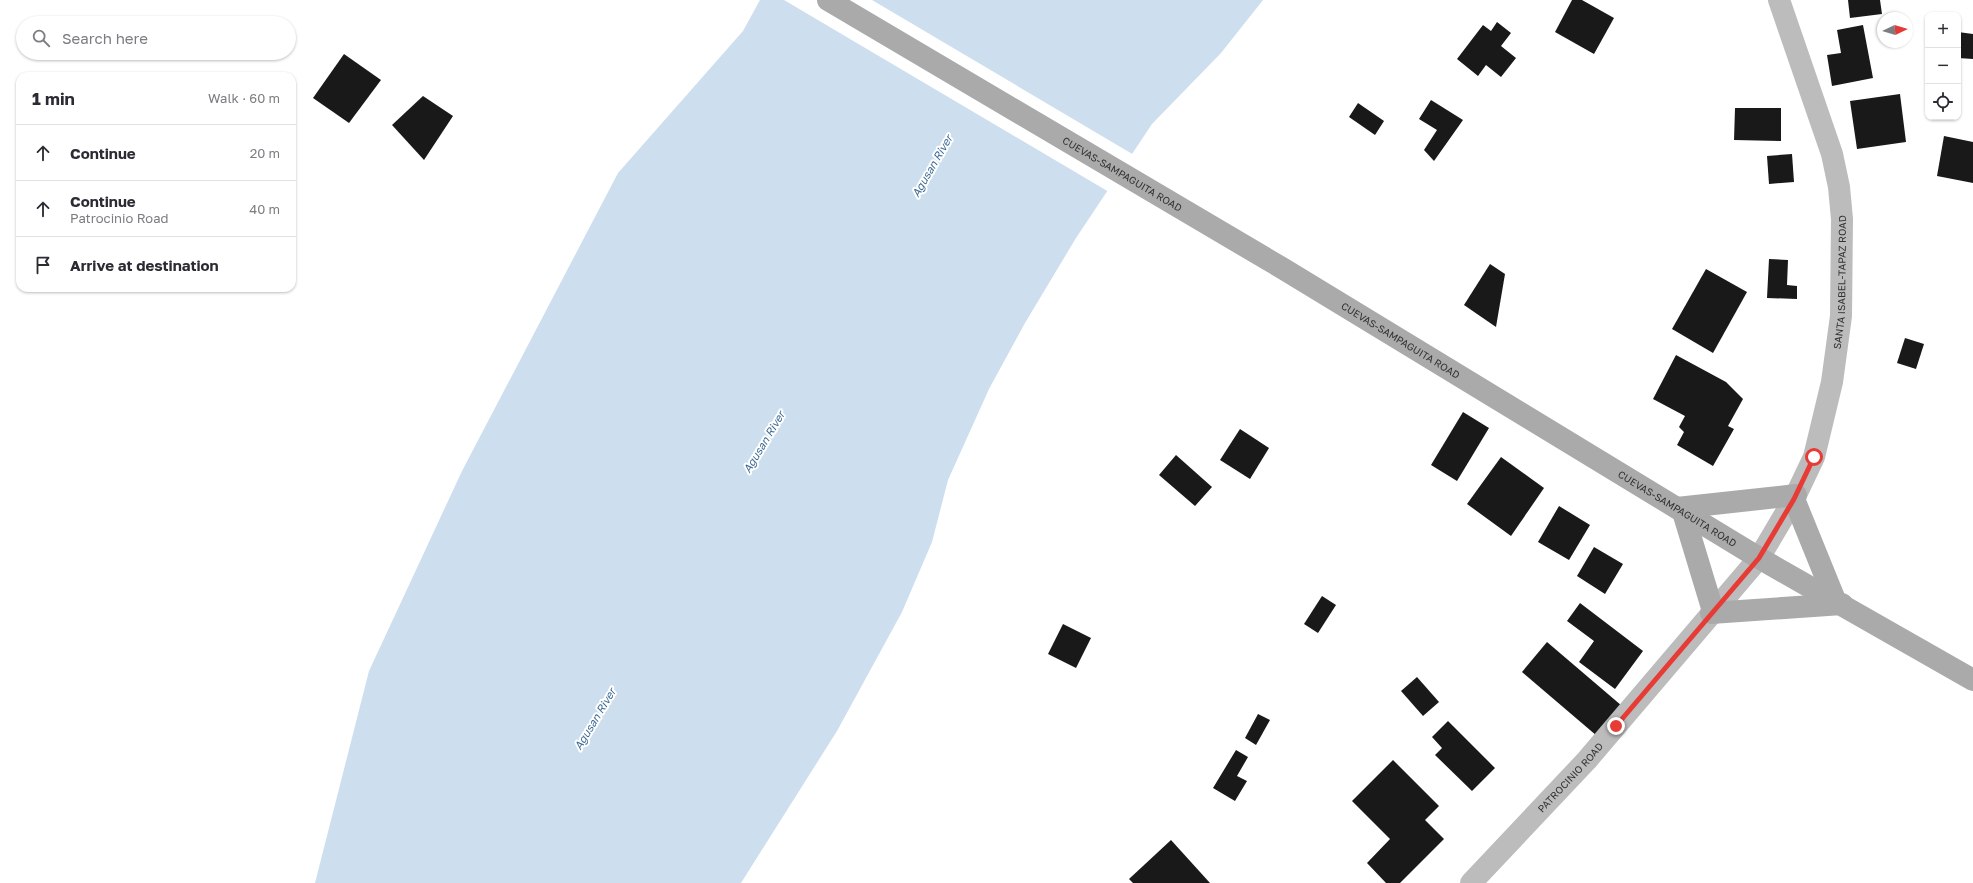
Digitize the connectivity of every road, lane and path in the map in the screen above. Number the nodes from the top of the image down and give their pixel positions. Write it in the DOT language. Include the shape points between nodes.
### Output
graph roads {
  1 [pos="828,0"];
  2 [pos="1779,0"];
  3 [pos="1795,497"];
  4 [pos="1680,510"];
  5 [pos="1759,558"];
  6 [pos="1838,602"];
  7 [pos="1712,612"];
  8 [pos="1973,680"];
  9 [pos="1471,883"];
  1 -- 4 [label="main road, CUEVAS-SAMPAGUITA ROAD" via="1282,268"];
  2 -- 3 [label="street, SANTA ISABEL-TAPAZ ROAD" via="1832,154 1842,219 1841,316 1832,382 1814,457"];
  3 -- 4 [label="main road"];
  3 -- 5 [label="street, SANTA ISABEL-TAPAZ ROAD"];
  3 -- 6 [label="main road"];
  4 -- 5 [label="main road, CUEVAS-SAMPAGUITA ROAD"];
  4 -- 7 [label="main road"];
  5 -- 6 [label="main road, CUEVAS-SAMPAGUITA ROAD"];
  5 -- 7 [label="street, PATROCINIO ROAD"];
  6 -- 7 [label="main road"];
  6 -- 8 [label="main road, CUEVAS-SAMPAGUITA ROAD"];
  7 -- 9 [label="street, PATROCINIO ROAD" via="1587,760"];
}
